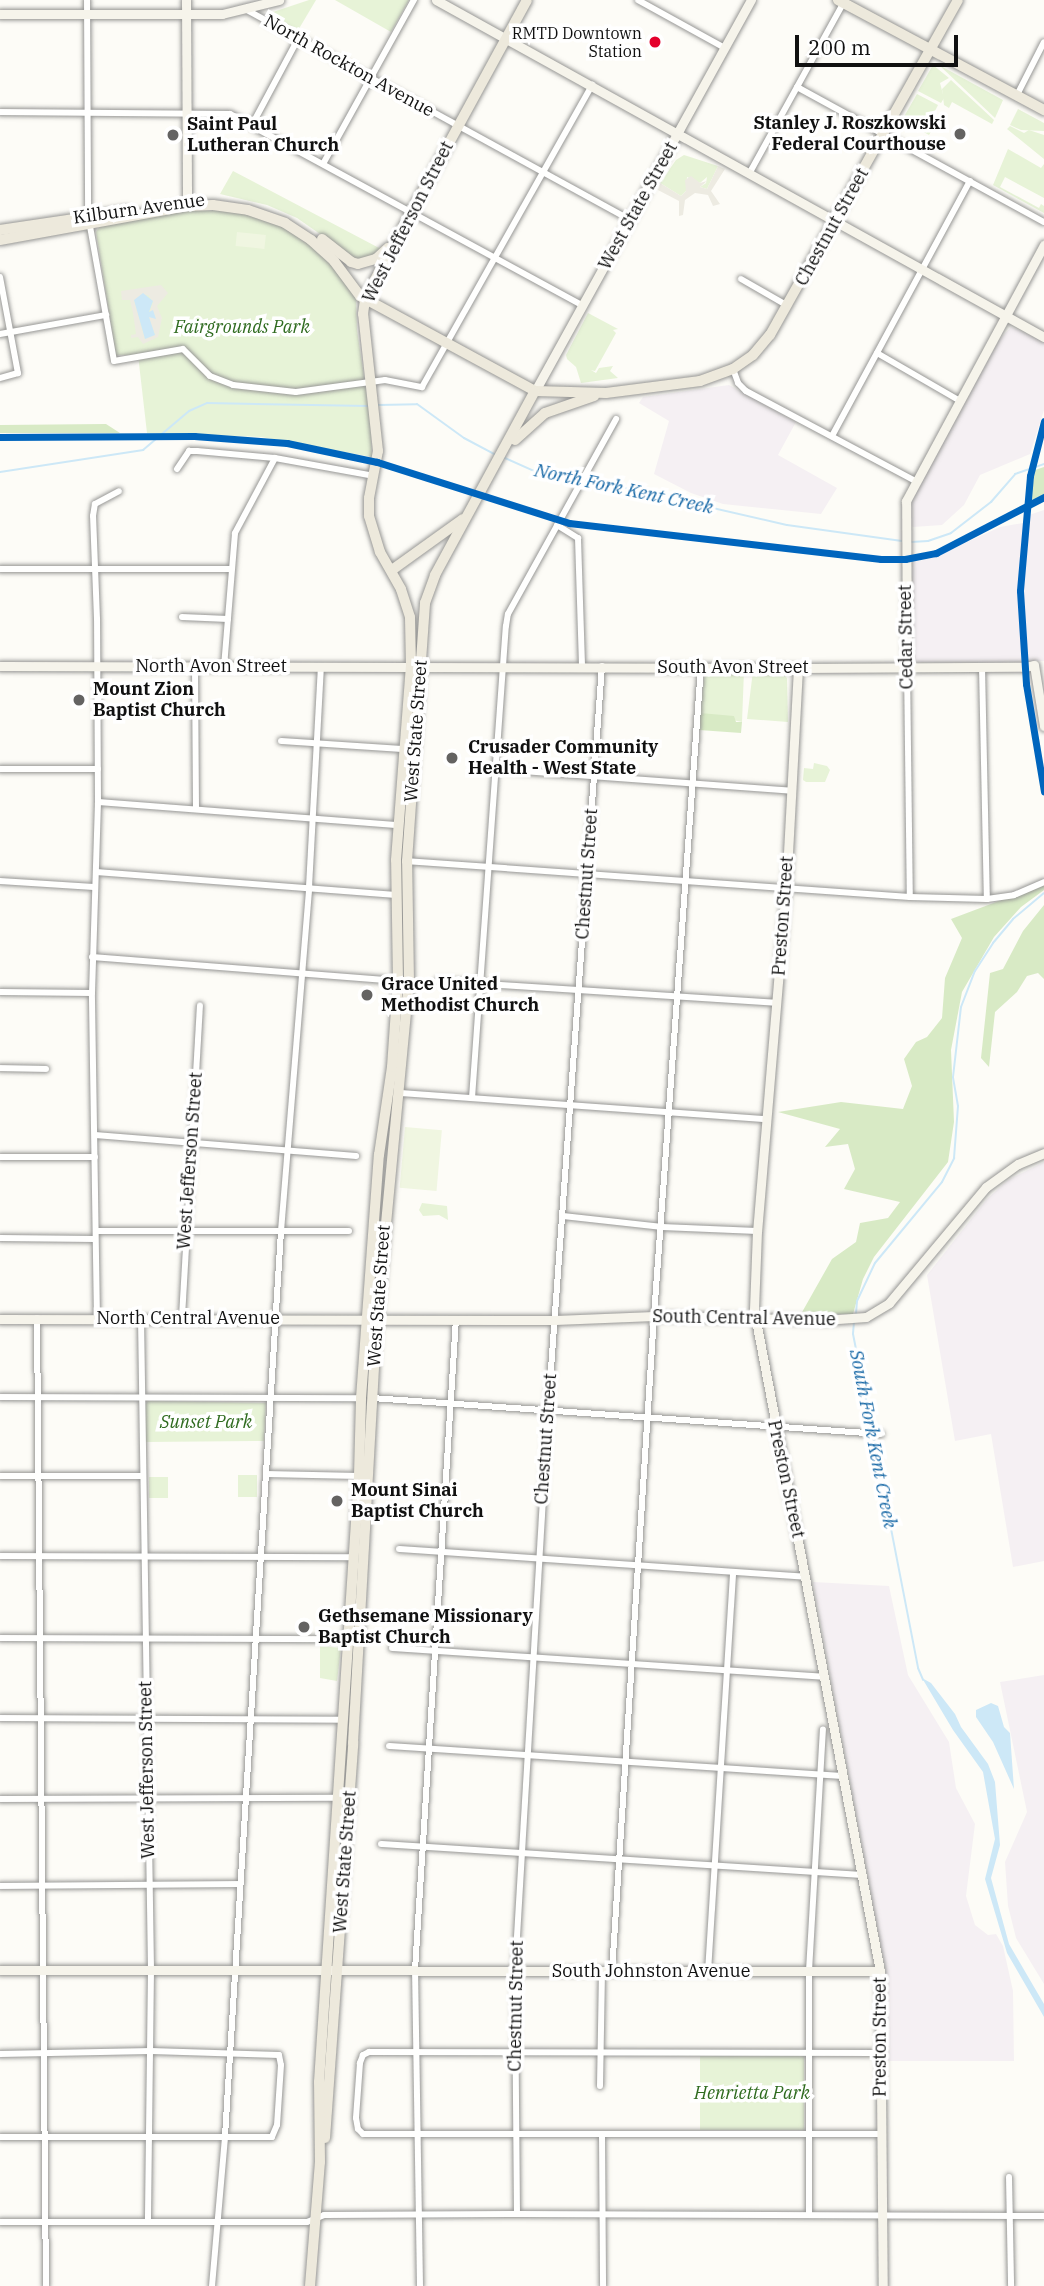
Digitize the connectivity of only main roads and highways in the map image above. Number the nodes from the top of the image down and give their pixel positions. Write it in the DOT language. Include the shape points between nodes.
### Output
graph roads {
  1 [pos="527,0"];
  2 [pos="958,0"];
  3 [pos="842,1"];
  4 [pos="931,49"];
  5 [pos="1044,110"];
  6 [pos="187,203"];
  7 [pos="89,220"];
  8 [pos="0,230"];
  9 [pos="322,239"];
  10 [pos="0,240"];
  11 [pos="395,241"];
  12 [pos="365,299"];
  13 [pos="650,386"];
  14 [pos="535,391"];
  15 [pos="606,393"];
  16 [pos="503,452"];
  17 [pos="374,476"];
  18 [pos="468,514"];
  19 [pos="391,570"];
  20 [pos="416,666"];
  21 [pos="401,861"];
  22 [pos="371,1319"];
  23 [pos="367,1398"];
  24 [pos="354,1639"];
  25 [pos="333,1970"];
  26 [pos="310,2286"];
  1 -- 11 [label="main road, West Jefferson Street"];
  2 -- 4 [label="main road, Chestnut Street"];
  3 -- 4 [label="main road"];
  4 -- 5 [label="main road"];
  4 -- 13 [label="main road, Chestnut Street" via="788,306 753,355 733,369 700,380"];
  6 -- 7 [label="main road, Kilburn Avenue"];
  6 -- 9 [label="main road, Kilburn Avenue" via="219,199 261,207"];
  6 -- 12 [label="main road, Kilburn Avenue" via="231,206 285,223 322,249"];
  7 -- 8 [label="main road, Kilburn Avenue"];
  7 -- 10 [label="main road, Kilburn Avenue"];
  9 -- 11 [label="main road" via="358,264 376,259"];
  9 -- 12 [label="main road, Kilburn Avenue"];
  11 -- 12 [label="main road, West Jefferson Street"];
  12 -- 14 [label="main road, Kilburn Avenue"];
  12 -- 17 [label="main road, West Jefferson Street" via="362,330 374,415"];
  13 -- 15 [label="main road, Kilburn Avenue"];
  14 -- 15 [label="main road, Kilburn Avenue"];
  14 -- 16 [label="main road, West State Street"];
  15 -- 16 [label="main road" via="545,413"];
  16 -- 18 [label="main road, West State Street"];
  17 -- 19 [label="main road, West State Street" via="369,516"];
  18 -- 19 [label="main road"];
  18 -- 20 [label="main road, West State Street" via="428,590"];
  19 -- 20 [label="main road, West State Street" via="410,617"];
  20 -- 21 [label="main road, West State Street"];
  20 -- 21 [label="main road, West State Street" via="403,749"];
  21 -- 22 [label="main road, West State Street" via="396,895 398,981 379,1155"];
  21 -- 22 [label="main road, West State Street" via="409,982"];
  22 -- 23 [label="main road, West State Street"];
  23 -- 24 [label="main road, West State Street"];
  23 -- 24 [label="main road, West State Street" via="354,1557"];
  24 -- 25 [label="main road, West State Street"];
  24 -- 25 [label="main road, West State Street" via="338,1798"];
  25 -- 26 [label="main road, West State Street" via="325,2137"];
}
